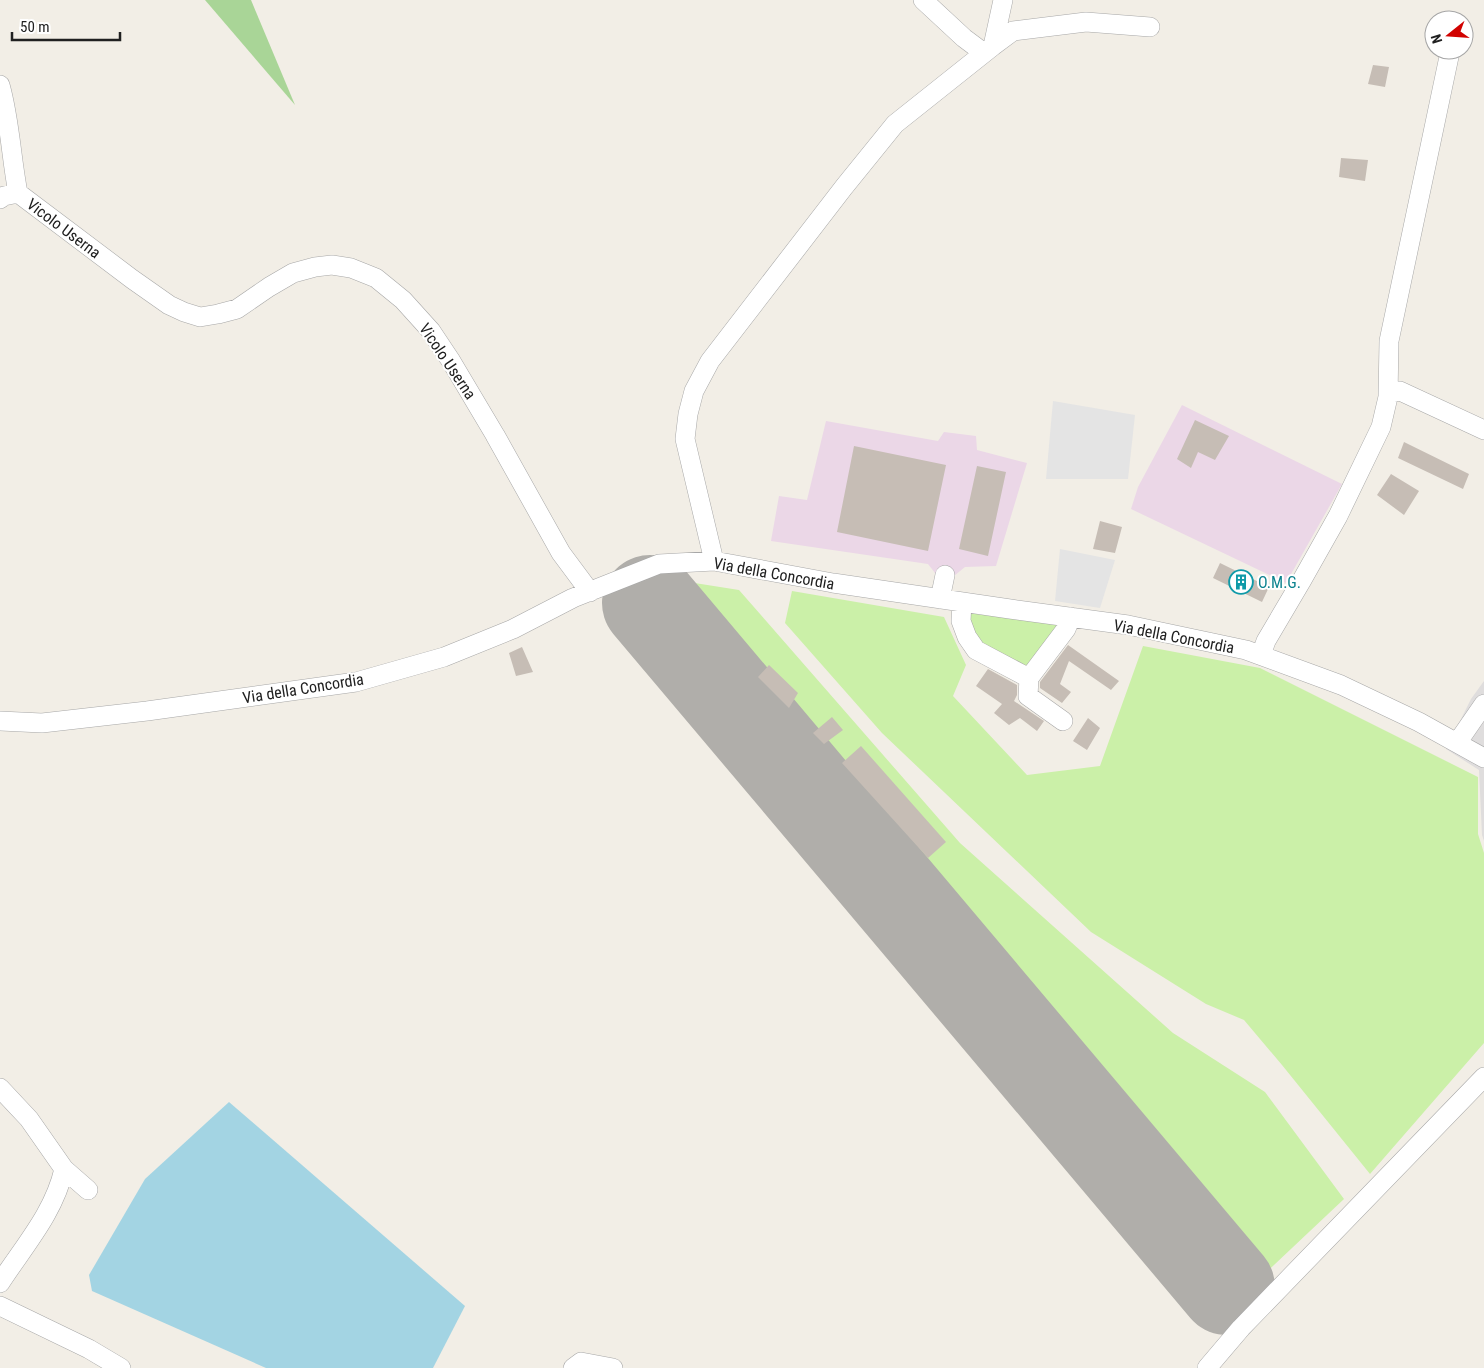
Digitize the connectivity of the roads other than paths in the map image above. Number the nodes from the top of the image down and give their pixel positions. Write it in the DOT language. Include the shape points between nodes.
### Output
graph roads {
  1 [pos="923,0"];
  2 [pos="1003,0"];
  3 [pos="1150,26"];
  4 [pos="988,50"];
  5 [pos="1448,60"];
  6 [pos="0,85"];
  7 [pos="18,193"];
  8 [pos="0,199"];
  9 [pos="1388,397"];
  10 [pos="1484,430"];
  11 [pos="714,560"];
  12 [pos="945,575"];
  13 [pos="590,592"];
  14 [pos="940,599"];
  15 [pos="962,602"];
  16 [pos="1071,617"];
  17 [pos="1261,655"];
  18 [pos="1029,678"];
  19 [pos="1484,704"];
  20 [pos="0,721"];
  21 [pos="1063,721"];
  22 [pos="1457,743"];
  23 [pos="1484,758"];
  24 [pos="1484,1077"];
  25 [pos="0,1088"];
  26 [pos="64,1169"];
  27 [pos="88,1190"];
  28 [pos="0,1283"];
  29 [pos="0,1306"];
  30 [pos="122,1368"];
  31 [pos="573,1368"];
  32 [pos="614,1368"];
  33 [pos="1207,1368"];
  1 -- 4 [label="street" via="964,38"];
  2 -- 4 [label="street"];
  3 -- 4 [label="street" via="1086,22 1013,31"];
  4 -- 11 [label="street" via="895,124 710,361 694,391 685,439"];
  5 -- 9 [label="street" via="1389,341"];
  6 -- 7 [label="street"];
  7 -- 8 [label="street, Vicolo Userna"];
  7 -- 13 [label="street, Vicolo Userna" via="169,305 200,317 237,309 293,273 316,267 351,268 376,278 403,300 451,361 561,553"];
  9 -- 10 [label="street" via="1400,391"];
  9 -- 17 [label="street" via="1381,427 1338,516 1278,618"];
  11 -- 13 [label="street, Via della Concordia" via="659,564"];
  11 -- 14 [label="street, Via della Concordia"];
  12 -- 14 [label="street"];
  13 -- 20 [label="street, Via della Concordia" via="444,657 356,682 147,712 42,723"];
  14 -- 15 [label="street, Via della Concordia"];
  15 -- 16 [label="street, Via della Concordia"];
  15 -- 18 [label="street" via="961,621 976,650"];
  16 -- 17 [label="street, Via della Concordia" via="1128,625"];
  16 -- 18 [label="street"];
  17 -- 22 [label="street, Via della Concordia" via="1341,685"];
  18 -- 21 [label="street" via="1028,696"];
  19 -- 22 [label="street"];
  22 -- 23 [label="street, Via della Concordia"];
  24 -- 33 [label="street" via="1248,1321"];
  25 -- 26 [label="street" via="29,1119"];
  26 -- 27 [label="street"];
  26 -- 28 [label="street" via="54,1201"];
  29 -- 30 [label="street"];
  31 -- 32 [label="street" via="581,1362"];
}
